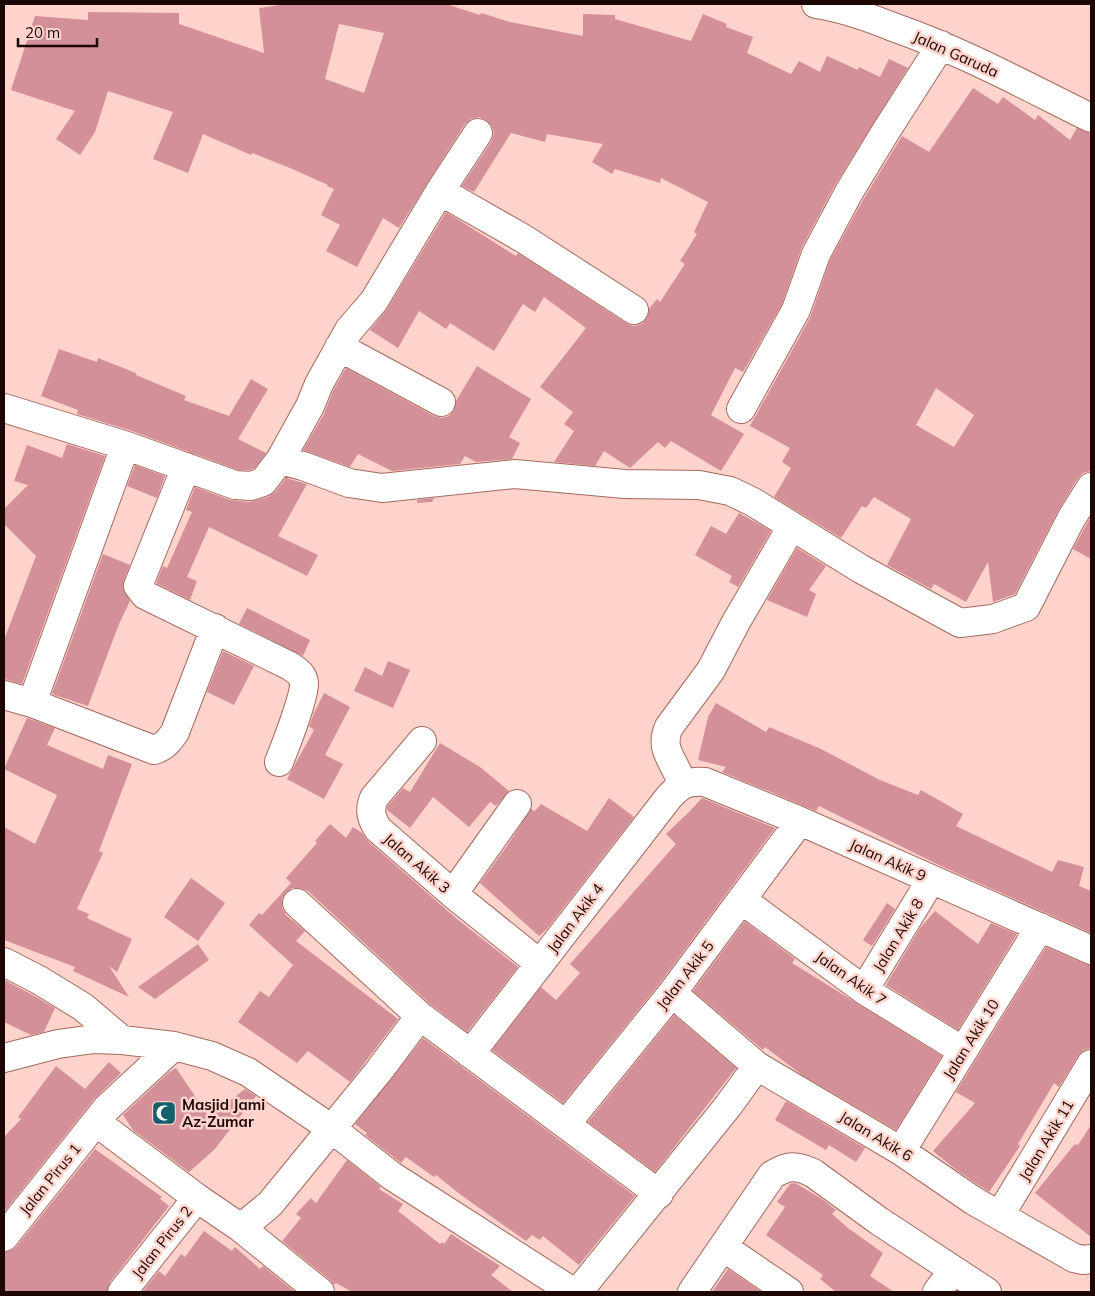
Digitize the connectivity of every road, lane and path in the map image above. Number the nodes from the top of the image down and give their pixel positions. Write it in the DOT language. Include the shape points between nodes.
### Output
graph roads {
  1 [pos="816,4"];
  2 [pos="878,12"];
  3 [pos="941,45"];
  4 [pos="1091,118"];
  5 [pos="478,133"];
  6 [pos="440,191"];
  7 [pos="634,310"];
  8 [pos="339,347"];
  9 [pos="441,402"];
  10 [pos="741,409"];
  11 [pos="4,411"];
  12 [pos="127,446"];
  13 [pos="280,460"];
  14 [pos="186,467"];
  15 [pos="1091,487"];
  16 [pos="792,526"];
  17 [pos="214,628"];
  18 [pos="4,695"];
  19 [pos="32,703"];
  20 [pos="422,741"];
  21 [pos="280,762"];
  22 [pos="682,784"];
  23 [pos="517,804"];
  24 [pos="800,821"];
  25 [pos="931,880"];
  26 [pos="454,894"];
  27 [pos="742,900"];
  28 [pos="297,903"];
  29 [pos="1040,927"];
  30 [pos="1091,950"];
  31 [pos="4,962"];
  32 [pos="540,964"];
  33 [pos="864,990"];
  34 [pos="672,993"];
  35 [pos="420,1016"];
  36 [pos="122,1040"];
  37 [pos="174,1046"];
  38 [pos="963,1052"];
  39 [pos="470,1054"];
  40 [pos="4,1058"];
  41 [pos="1091,1064"];
  42 [pos="757,1066"];
  43 [pos="96,1122"];
  44 [pos="566,1124"];
  45 [pos="332,1129"];
  46 [pos="901,1150"];
  47 [pos="659,1194"];
  48 [pos="197,1198"];
  49 [pos="1000,1215"];
  50 [pos="241,1228"];
  51 [pos="4,1237"];
  52 [pos="723,1247"];
  53 [pos="1091,1259"];
  54 [pos="953,1270"];
  55 [pos="122,1292"];
  56 [pos="320,1292"];
  57 [pos="573,1292"];
  58 [pos="578,1292"];
  59 [pos="692,1292"];
  60 [pos="789,1292"];
  61 [pos="937,1292"];
  62 [pos="987,1292"];
  1 -- 2 [label="street, Jalan Garuda"];
  2 -- 3 [label="street, Jalan Garuda"];
  3 -- 4 [label="street, Jalan Garuda"];
  3 -- 10 [label="street" via="849,192 816,254 796,310"];
  5 -- 6 [label="street"];
  6 -- 7 [label="street" via="524,239"];
  6 -- 8 [label="street" via="374,301"];
  8 -- 9 [label="street"];
  8 -- 13 [label="street"];
  11 -- 12 [label="street"];
  12 -- 14 [label="street"];
  12 -- 19 [label="street"];
  13 -- 14 [label="street" via="263,482 251,486 234,485"];
  13 -- 16 [label="street" via="349,483 382,488 515,474 625,484 699,485 730,490"];
  14 -- 17 [label="street" via="138,586 145,595"];
  15 -- 16 [label="street" via="1071,519 1028,605 1016,612 980,621 960,623"];
  16 -- 22 [label="street" via="711,670 664,737"];
  17 -- 19 [label="street" via="175,732 161,748 154,750 142,746"];
  17 -- 21 [label="street" via="301,674 304,684 301,697"];
  18 -- 19 [label="street"];
  20 -- 26 [label="street, Jalan Akik 3" via="374,798 372,819 378,829"];
  22 -- 24 [label="street, Jalan Akik 9" via="705,782"];
  22 -- 32 [label="street, Jalan Akik 4"];
  23 -- 26 [label="street"];
  24 -- 25 [label="street, Jalan Akik 9"];
  24 -- 27 [label="street, Jalan Akik 5"];
  25 -- 29 [label="street, Jalan Akik 9"];
  25 -- 33 [label="street, Jalan Akik 8"];
  26 -- 32 [label="street, Jalan Akik 3"];
  27 -- 33 [label="street, Jalan Akik 7"];
  27 -- 34 [label="street, Jalan Akik 5"];
  28 -- 35 [label="street"];
  29 -- 30 [label="street, Jalan Akik 9"];
  29 -- 38 [label="street, Jalan Akik 10"];
  31 -- 36 [label="street" via="83,1007"];
  32 -- 39 [label="street, Jalan Akik 4"];
  33 -- 38 [label="street, Jalan Akik 7"];
  34 -- 42 [label="street, Jalan Akik 6"];
  34 -- 44 [label="street, Jalan Akik 5"];
  35 -- 39 [label="street"];
  35 -- 45 [label="street"];
  36 -- 37 [label="street"];
  36 -- 40 [label="street" via="94,1039 58,1044"];
  37 -- 43 [label="street, Jalan Pirus 1"];
  37 -- 45 [label="street" via="212,1056 248,1072"];
  38 -- 46 [label="street, Jalan Akik 10"];
  39 -- 44 [label="street"];
  41 -- 49 [label="street, Jalan Akik 11"];
  42 -- 46 [label="street, Jalan Akik 6"];
  42 -- 47 [label="street"];
  43 -- 48 [label="street"];
  43 -- 51 [label="street, Jalan Pirus 1"];
  44 -- 47 [label="street"];
  45 -- 50 [label="street" via="270,1204"];
  45 -- 57 [label="street" via="392,1176"];
  46 -- 49 [label="street, Jalan Akik 6" via="974,1201"];
  47 -- 58 [label="street"];
  48 -- 50 [label="street, Jalan Pirus 2"];
  48 -- 55 [label="street, Jalan Pirus 2"];
  49 -- 53 [label="street, Jalan Akik 6" via="1074,1258"];
  50 -- 56 [label="street, Jalan Pirus 2"];
  52 -- 54 [label="street" via="772,1175 801,1167"];
  52 -- 59 [label="street"];
  52 -- 60 [label="street"];
  54 -- 61 [label="street"];
  54 -- 62 [label="street"];
}
